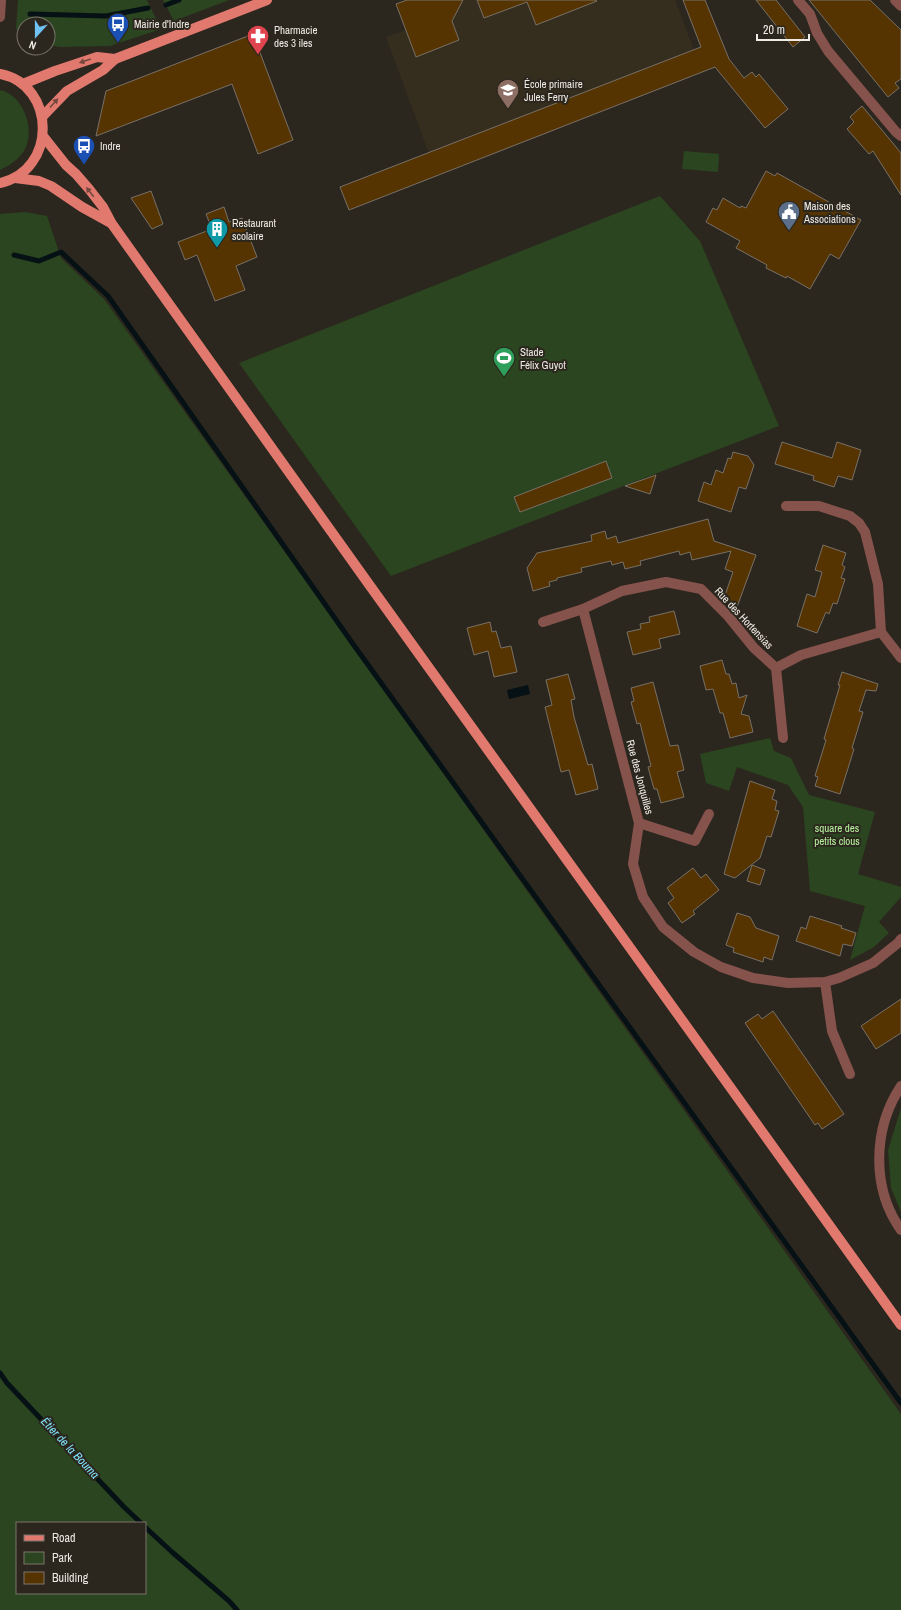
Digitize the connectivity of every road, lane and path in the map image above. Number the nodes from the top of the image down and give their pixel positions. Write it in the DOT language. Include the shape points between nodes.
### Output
graph roads {
  1 [pos="2,0"];
  2 [pos="267,0"];
  3 [pos="798,0"];
  4 [pos="895,0"];
  5 [pos="901,6"];
  6 [pos="0,17"];
  7 [pos="115,59"];
  8 [pos="0,74"];
  9 [pos="23,84"];
  10 [pos="42,117"];
  11 [pos="43,136"];
  12 [pos="901,136"];
  13 [pos="15,178"];
  14 [pos="0,184"];
  15 [pos="112,224"];
  16 [pos="786,506"];
  17 [pos="583,609"];
  18 [pos="543,622"];
  19 [pos="880,632"];
  20 [pos="901,658"];
  21 [pos="776,668"];
  22 [pos="783,738"];
  23 [pos="709,814"];
  24 [pos="639,823"];
  25 [pos="900,943"];
  26 [pos="825,982"];
  27 [pos="850,1074"];
  28 [pos="901,1086"];
  29 [pos="901,1230"];
  30 [pos="901,1325"];
  1 -- 6 [label="street"];
  2 -- 7 [label="main road"];
  3 -- 12 [label="street" via="810,14 828,52"];
  4 -- 5 [label="street"];
  7 -- 9 [label="main road, one-way" via="97,57"];
  10 -- 7 [label="main road, one-way" via="67,91 103,70"];
  8 -- 9 [label="main road"];
  9 -- 10 [label="main road" via="33,95"];
  10 -- 11 [label="main road"];
  11 -- 13 [label="main road" via="39,152 33,162"];
  15 -- 11 [label="main road, one-way" via="89,189"];
  13 -- 14 [label="main road"];
  13 -- 15 [label="main road" via="39,181 51,186"];
  15 -- 30 [label="main road"];
  16 -- 19 [label="street" via="819,506 850,516 865,532 878,584"];
  17 -- 18 [label="street, Rue des Hortensias"];
  17 -- 21 [label="street, Rue des Hortensias" via="622,591 666,582 701,590"];
  17 -- 24 [label="street, Rue des Jonquilles"];
  19 -- 20 [label="street"];
  19 -- 21 [label="street" via="801,655"];
  21 -- 22 [label="street"];
  23 -- 24 [label="street" via="695,841"];
  24 -- 26 [label="street, Rue des Jonquilles" via="633,864 643,897 664,927 694,952 721,967 752,978 788,983"];
  25 -- 26 [label="street, Rue des Jonquilles" via="873,963"];
  26 -- 27 [label="street" via="832,1031"];
  28 -- 29 [label="street" via="884,1120 879,1160 885,1198"];
}
